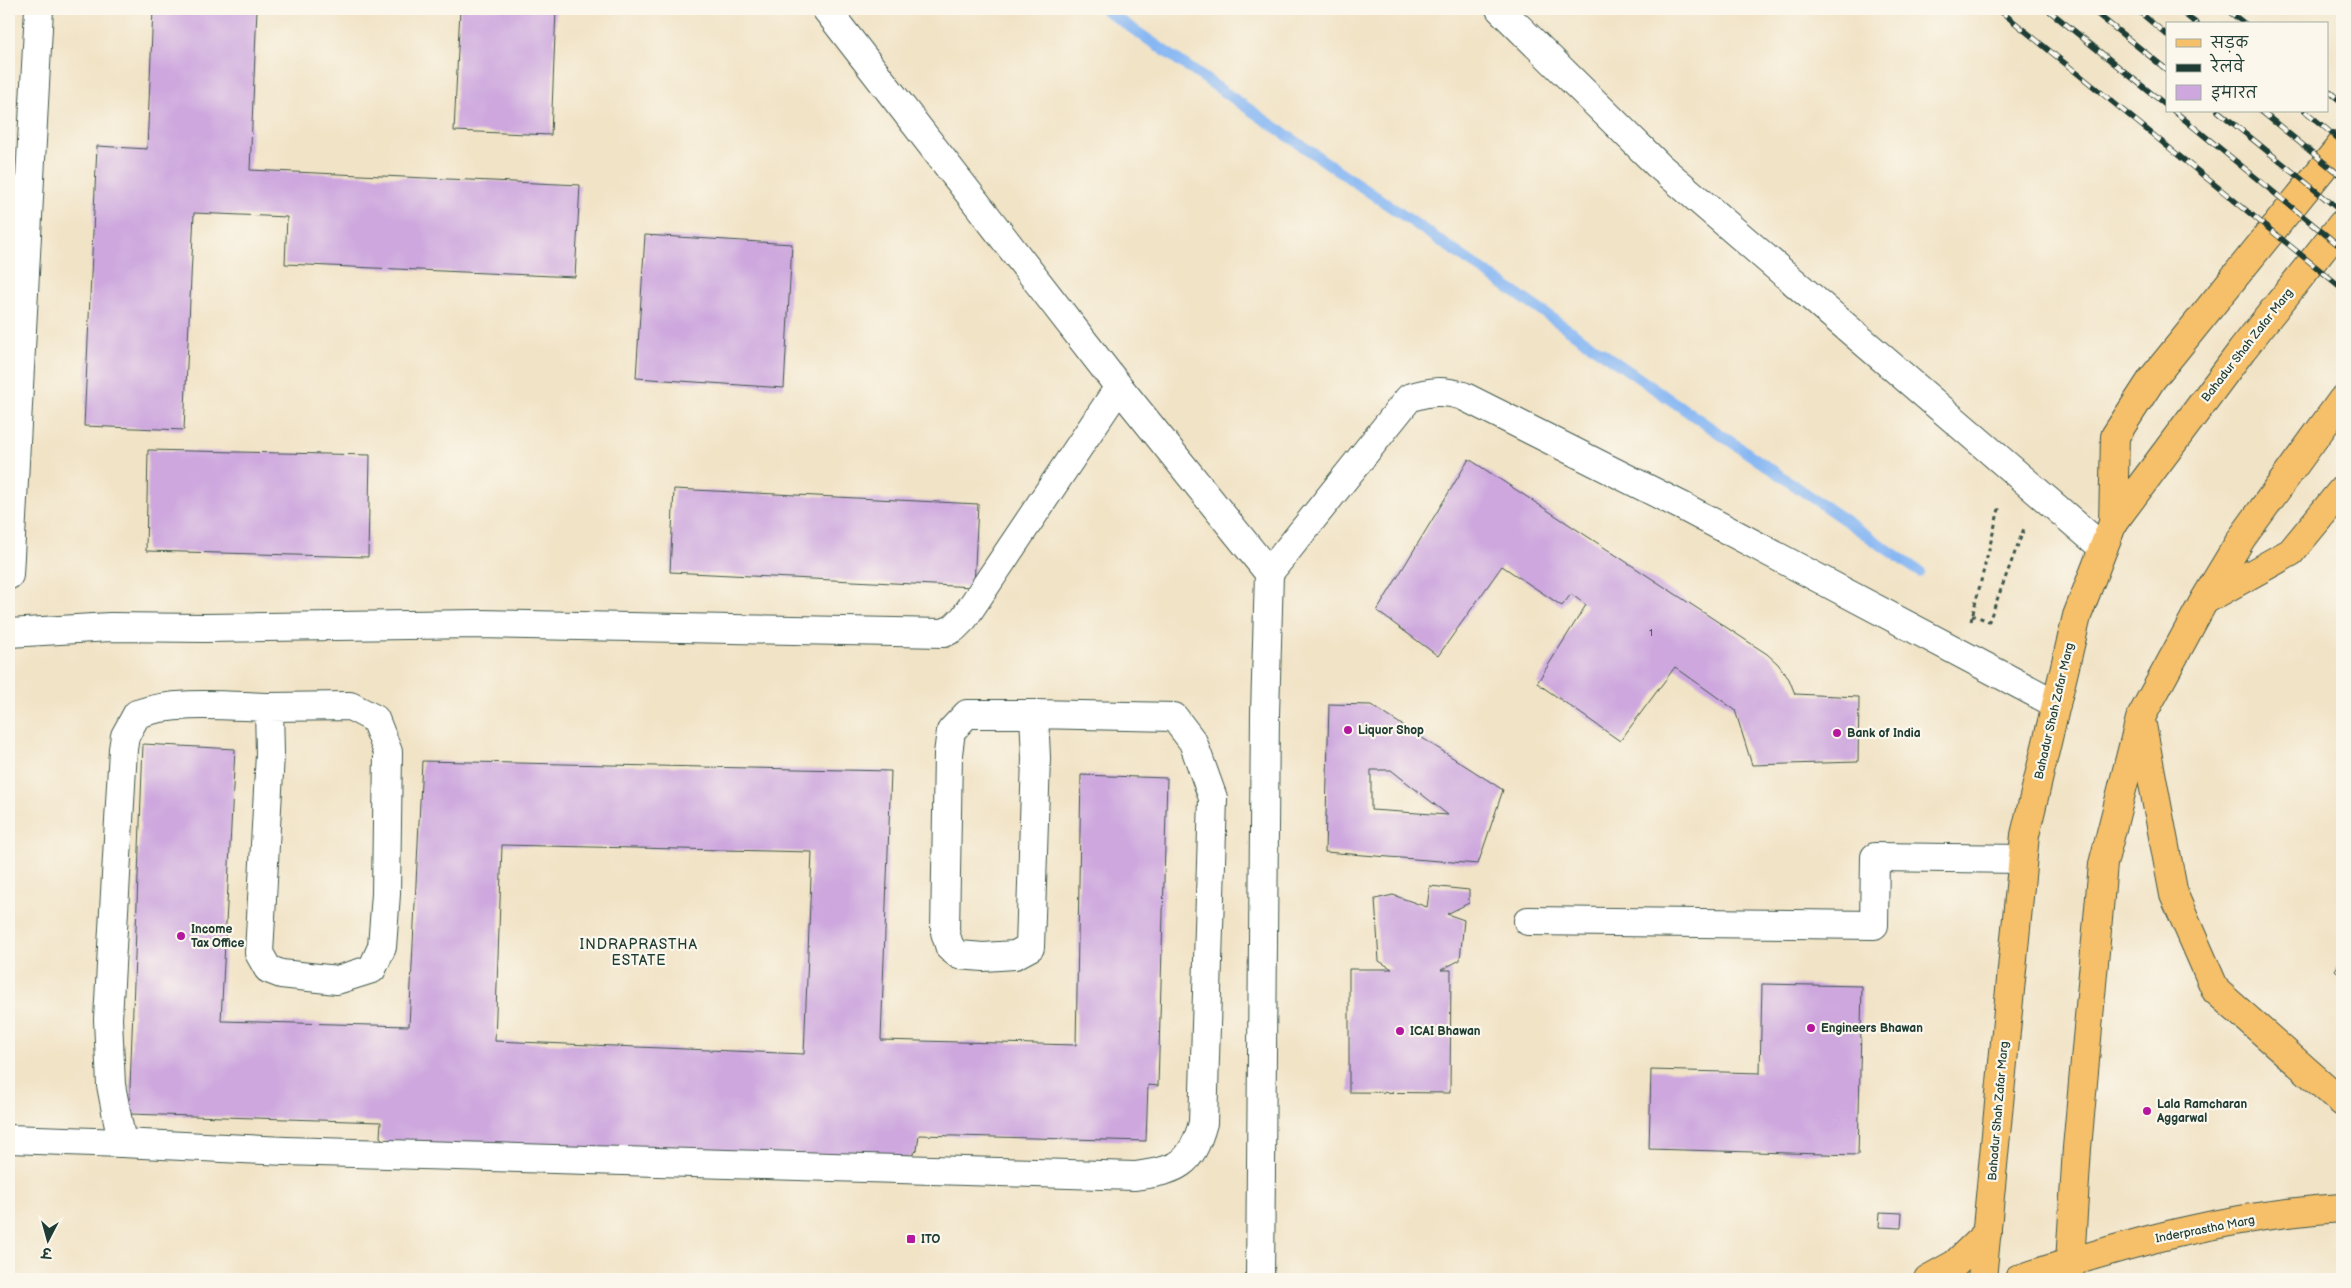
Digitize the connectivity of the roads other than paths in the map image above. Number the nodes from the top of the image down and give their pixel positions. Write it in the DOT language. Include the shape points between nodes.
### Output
graph roads {
  1 [pos="39,9"];
  2 [pos="826,9"];
  3 [pos="1500,9"];
  4 [pos="2342,144"];
  5 [pos="2342,224"];
  6 [pos="1119,387"];
  7 [pos="2342,400"];
  8 [pos="2342,490"];
  9 [pos="2108,535"];
  10 [pos="1269,573"];
  11 [pos="9,575"];
  12 [pos="2205,599"];
  13 [pos="9,633"];
  14 [pos="2056,704"];
  15 [pos="269,707"];
  16 [pos="1034,714"];
  17 [pos="2140,719"];
  18 [pos="2022,859"];
  19 [pos="1528,920"];
  20 [pos="2342,1102"];
  21 [pos="9,1139"];
  22 [pos="122,1143"];
  23 [pos="2342,1208"];
  24 [pos="1987,1233"];
  25 [pos="2070,1271"];
  26 [pos="1260,1279"];
  27 [pos="1928,1279"];
  28 [pos="1982,1279"];
  29 [pos="2019,1279"];
  1 -- 11 [label="lane"];
  2 -- 6 [label="lane"];
  3 -- 9 [label="lane" via="1658,165"];
  4 -- 9 [label="main road" via="2152,380 2115,436"];
  5 -- 9 [label="main road, Bahadur Shah Zafar Marg" via="2242,350"];
  6 -- 10 [label="lane"];
  6 -- 13 [label="lane" via="964,618 944,633 478,624 110,627"];
  7 -- 12 [label="main road" via="2241,539"];
  8 -- 12 [label="main road" via="2291,552"];
  9 -- 14 [label="main road, Bahadur Shah Zafar Marg" via="2077,616"];
  10 -- 14 [label="lane" via="1409,398 1428,391 1446,391 1463,396 1682,506"];
  10 -- 26 [label="lane"];
  12 -- 17 [label="main road"];
  14 -- 18 [label="main road, Bahadur Shah Zafar Marg"];
  15 -- 15 [label="lane" via="270,754 259,953 268,968 281,974 337,980 372,969 382,947 386,894 388,752 375,719 350,706"];
  15 -- 22 [label="lane" via="206,705 151,709 137,714 125,736 108,1020 111,1085"];
  16 -- 16 [label="lane" via="1036,758 1030,947 1015,955 959,955 950,948 945,932 951,732 968,714"];
  16 -- 22 [label="lane" via="1174,717 1193,742 1213,798 1203,1124 1186,1161 1159,1172 1135,1176 285,1152"];
  17 -- 20 [label="main road" via="2174,895 2216,992"];
  17 -- 25 [label="main road" via="2103,864 2077,1148"];
  18 -- 19 [label="lane" via="1875,857 1874,925"];
  18 -- 24 [label="main road, Bahadur Shah Zafar Marg"];
  21 -- 22 [label="lane"];
  23 -- 25 [label="main road, Inderprastha Marg" via="2304,1210 2165,1235"];
  24 -- 27 [label="main road" via="1955,1264"];
  24 -- 28 [label="main road, Bahadur Shah Zafar Marg"];
  25 -- 29 [label="main road, Inderprastha Marg"];
}
